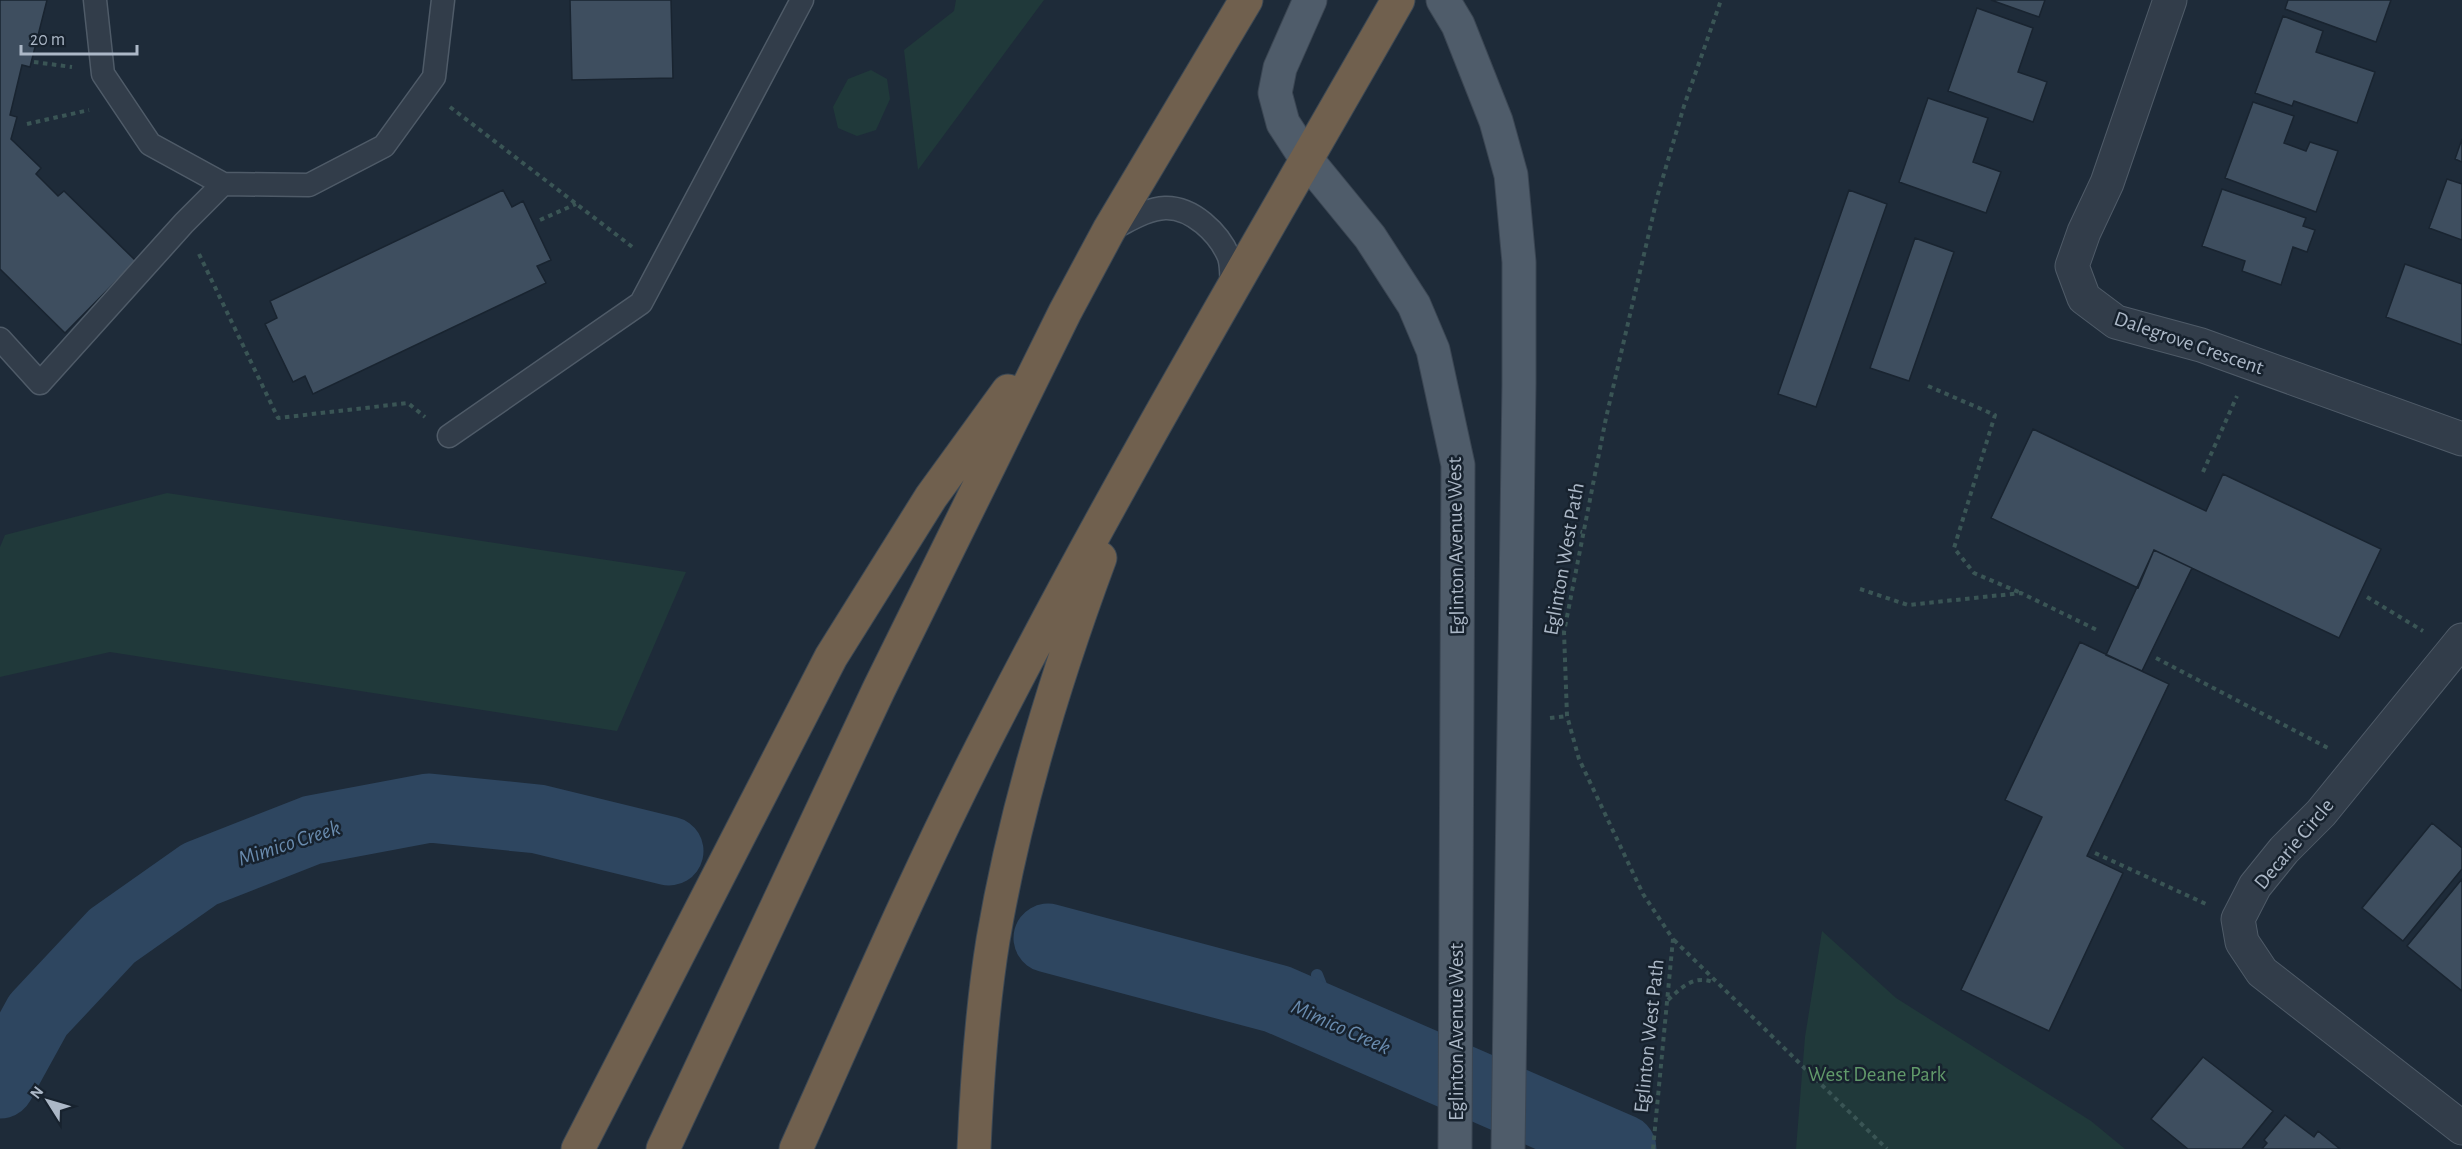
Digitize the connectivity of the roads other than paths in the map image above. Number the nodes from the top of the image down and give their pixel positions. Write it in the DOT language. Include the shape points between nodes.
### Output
graph roads {
  1 [pos="95,0"];
  2 [pos="443,0"];
  3 [pos="802,0"];
  4 [pos="1246,0"];
  5 [pos="1310,0"];
  6 [pos="1398,0"];
  7 [pos="1443,0"];
  8 [pos="2170,0"];
  9 [pos="1307,160"];
  10 [pos="223,184"];
  11 [pos="1109,230"];
  12 [pos="1232,289"];
  13 [pos="1065,312"];
  14 [pos="0,339"];
  15 [pos="449,436"];
  16 [pos="2462,439"];
  17 [pos="1137,458"];
  18 [pos="2458,644"];
  19 [pos="2462,1128"];
  20 [pos="578,1149"];
  21 [pos="663,1149"];
  22 [pos="796,1149"];
  23 [pos="974,1149"];
  24 [pos="1455,1149"];
  25 [pos="1508,1149"];
  1 -- 10 [label="lane" via="103,74 150,144"];
  2 -- 10 [label="lane" via="434,77 384,146 309,185"];
  3 -- 15 [label="lane" via="640,303"];
  4 -- 11 [label="highway"];
  5 -- 9 [label="main road, Eglinton Avenue West" via="1280,68 1275,93 1283,123"];
  6 -- 9 [label="highway"];
  7 -- 25 [label="main road" via="1458,25 1496,121 1511,175 1519,262"];
  8 -- 16 [label="street, Dalegrove Crescent" via="2107,183 2072,266 2084,298 2116,322 2201,345"];
  9 -- 12 [label="highway"];
  9 -- 24 [label="main road, Eglinton Avenue West" via="1370,237 1414,305 1433,350 1458,465"];
  10 -- 14 [label="lane" via="40,383"];
  11 -- 12 [label="lane" via="1148,211 1167,208 1195,217 1216,233 1230,258"];
  11 -- 13 [label="highway"];
  12 -- 17 [label="highway"];
  13 -- 20 [label="highway" via="931,497 831,657"];
  13 -- 21 [label="highway" via="879,689"];
  17 -- 22 [label="highway" via="993,726 889,942"];
  17 -- 23 [label="highway" via="1053,697 1009,856 992,953"];
  18 -- 19 [label="street, Decarie Circle" via="2255,886 2238,919 2242,942 2262,972"];
}
